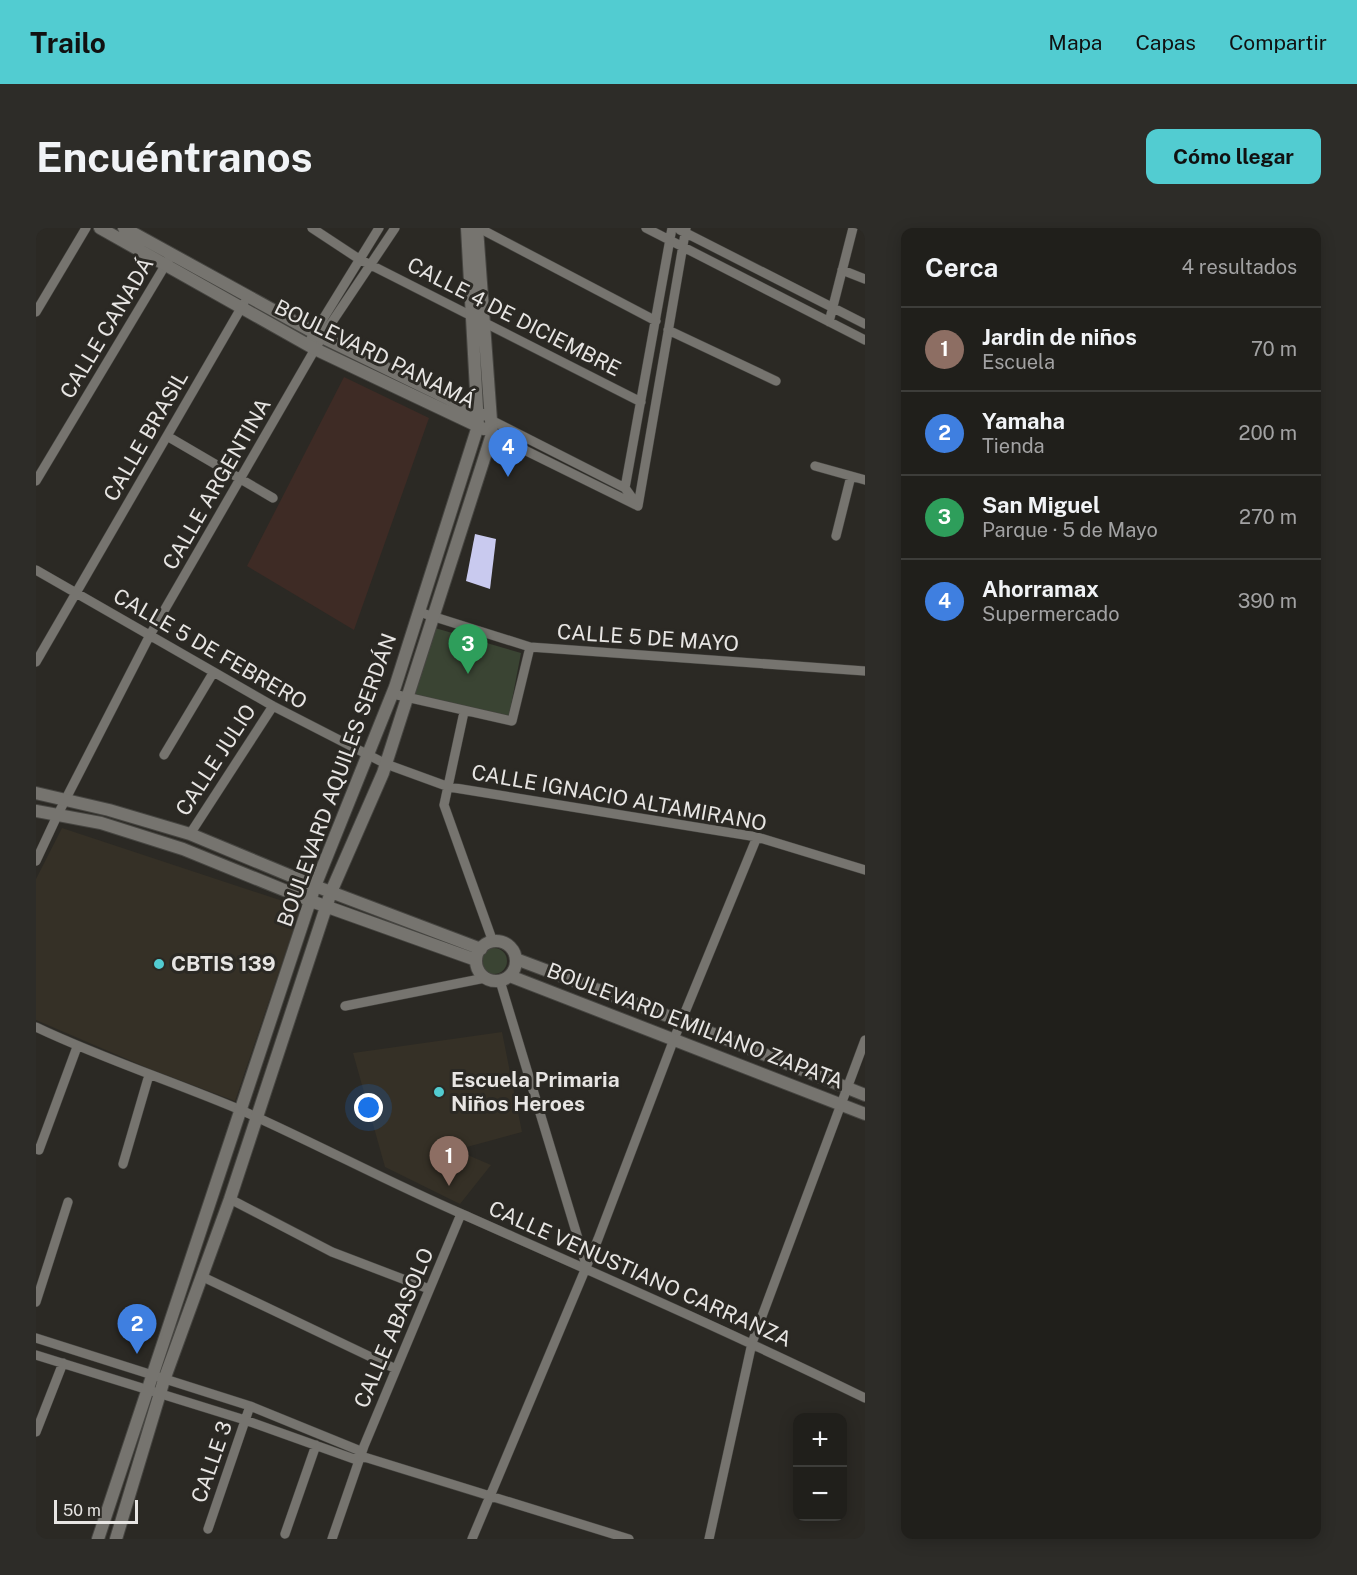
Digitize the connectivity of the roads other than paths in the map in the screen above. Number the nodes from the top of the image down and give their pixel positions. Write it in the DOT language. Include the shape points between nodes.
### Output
graph roads {
  1 [pos="86,228"];
  2 [pos="100,228"];
  3 [pos="312,228"];
  4 [pos="378,228"];
  5 [pos="395,228"];
  6 [pos="467,228"];
  7 [pos="478,228"];
  8 [pos="646,228"];
  9 [pos="853,228"];
  10 [pos="680,229"];
  11 [pos="125,233"];
  12 [pos="670,242"];
  13 [pos="682,248"];
  14 [pos="359,259"];
  15 [pos="169,260"];
  16 [pos="371,264"];
  17 [pos="842,270"];
  18 [pos="865,279"];
  19 [pos="248,296"];
  20 [pos="833,307"];
  21 [pos="241,309"];
  22 [pos="36,312"];
  23 [pos="471,314"];
  24 [pos="483,321"];
  25 [pos="656,321"];
  26 [pos="829,322"];
  27 [pos="865,324"];
  28 [pos="668,330"];
  29 [pos="318,335"];
  30 [pos="865,340"];
  31 [pos="311,347"];
  32 [pos="776,381"];
  33 [pos="641,402"];
  34 [pos="477,413"];
  35 [pos="491,420"];
  36 [pos="478,426"];
  37 [pos="492,434"];
  38 [pos="167,436"];
  39 [pos="815,466"];
  40 [pos="851,476"];
  41 [pos="240,480"];
  42 [pos="865,480"];
  43 [pos="36,481"];
  44 [pos="626,488"];
  45 [pos="273,498"];
  46 [pos="638,506"];
  47 [pos="836,536"];
  48 [pos="36,570"];
  49 [pos="75,593"];
  50 [pos="419,612"];
  51 [pos="434,616"];
  52 [pos="150,635"];
  53 [pos="530,647"];
  54 [pos="36,662"];
  55 [pos="865,671"];
  56 [pos="213,673"];
  57 [pos="393,694"];
  58 [pos="407,698"];
  59 [pos="273,706"];
  60 [pos="464,712"];
  61 [pos="164,754"];
  62 [pos="369,756"];
  63 [pos="386,764"];
  64 [pos="449,787"];
  65 [pos="36,793"];
  66 [pos="66,799"];
  67 [pos="36,811"];
  68 [pos="57,816"];
  69 [pos="190,834"];
  70 [pos="757,837"];
  71 [pos="36,861"];
  72 [pos="865,870"];
  73 [pos="315,886"];
  74 [pos="331,892"];
  75 [pos="311,902"];
  76 [pos="326,906"];
  77 [pos="493,942"];
  78 [pos="478,954"];
  79 [pos="516,959"];
  80 [pos="485,978"];
  81 [pos="505,979"];
  82 [pos="345,1006"];
  83 [pos="681,1021"];
  84 [pos="36,1027"];
  85 [pos="674,1039"];
  86 [pos="865,1040"];
  87 [pos="77,1047"];
  88 [pos="149,1075"];
  89 [pos="846,1087"];
  90 [pos="865,1095"];
  91 [pos="839,1104"];
  92 [pos="241,1111"];
  93 [pos="865,1114"];
  94 [pos="257,1118"];
  95 [pos="36,1149"];
  96 [pos="123,1164"];
  97 [pos="230,1199"];
  98 [pos="68,1202"];
  99 [pos="461,1214"];
  100 [pos="577,1235"];
  101 [pos="598,1239"];
  102 [pos="587,1268"];
  103 [pos="203,1277"];
  104 [pos="429,1289"];
  105 [pos="36,1302"];
  106 [pos="36,1338"];
  107 [pos="752,1343"];
  108 [pos="36,1355"];
  109 [pos="63,1364"];
  110 [pos="396,1369"];
  111 [pos="152,1375"];
  112 [pos="164,1380"];
  113 [pos="148,1389"];
  114 [pos="161,1393"];
  115 [pos="865,1398"];
  116 [pos="250,1406"];
  117 [pos="245,1420"];
  118 [pos="36,1431"];
  119 [pos="316,1445"];
  120 [pos="361,1456"];
  121 [pos="490,1497"];
  122 [pos="208,1529"];
  123 [pos="285,1534"];
  124 [pos="98,1539"];
  125 [pos="116,1539"];
  126 [pos="332,1539"];
  127 [pos="472,1539"];
  128 [pos="629,1539"];
  129 [pos="709,1539"];
  1 -- 22 [label="street"];
  2 -- 11 [label="street, BOULEVARD PANAMÁ"];
  3 -- 14 [label="street"];
  4 -- 14 [label="street"];
  5 -- 16 [label="street"];
  6 -- 23 [label="street, BOULEVARD AQUILES SERDÁN"];
  7 -- 24 [label="street, BOULEVARD AQUILES SERDÁN"];
  7 -- 25 [label="street"];
  8 -- 12 [label="street"];
  9 -- 17 [label="street"];
  10 -- 12 [label="street"];
  10 -- 13 [label="street"];
  10 -- 20 [label="street"];
  11 -- 15 [label="street, BOULEVARD PANAMÁ"];
  12 -- 13 [label="street"];
  12 -- 25 [label="street"];
  13 -- 26 [label="street"];
  13 -- 28 [label="street"];
  14 -- 16 [label="street, CALLE 4 DE DICIEMBRE"];
  14 -- 29 [label="street"];
  15 -- 19 [label="street, BOULEVARD PANAMÁ"];
  15 -- 21 [label="street, BOULEVARD PANAMÁ"];
  15 -- 43 [label="street, CALLE CANADÁ"];
  16 -- 23 [label="street, CALLE 4 DE DICIEMBRE"];
  16 -- 29 [label="street"];
  17 -- 18 [label="street"];
  17 -- 20 [label="street"];
  19 -- 21 [label="street, CALLE BRASIL"];
  19 -- 29 [label="street, BOULEVARD PANAMÁ"];
  20 -- 26 [label="street"];
  20 -- 27 [label="street"];
  21 -- 31 [label="street, BOULEVARD PANAMÁ"];
  21 -- 38 [label="street, CALLE BRASIL"];
  23 -- 24 [label="street, CALLE 4 DE DICIEMBRE"];
  23 -- 34 [label="street, BOULEVARD AQUILES SERDÁN"];
  24 -- 33 [label="street, CALLE 4 DE DICIEMBRE"];
  24 -- 35 [label="street, BOULEVARD AQUILES SERDÁN"];
  25 -- 33 [label="street"];
  26 -- 30 [label="street"];
  28 -- 32 [label="street"];
  28 -- 46 [label="street"];
  29 -- 31 [label="street, CALLE ARGENTINA"];
  29 -- 34 [label="street, BOULEVARD PANAMÁ"];
  31 -- 36 [label="street, BOULEVARD PANAMÁ"];
  31 -- 41 [label="street, CALLE ARGENTINA"];
  33 -- 44 [label="street"];
  34 -- 35 [label="street, BOULEVARD PANAMÁ"];
  34 -- 36 [label="street, BOULEVARD AQUILES SERDÁN"];
  35 -- 37 [label="street, BOULEVARD AQUILES SERDÁN"];
  35 -- 44 [label="street, BOULEVARD PANAMÁ"];
  36 -- 37 [label="street, BOULEVARD PANAMÁ"];
  36 -- 50 [label="street, BOULEVARD AQUILES SERDÁN"];
  37 -- 46 [label="street, BOULEVARD PANAMÁ"];
  37 -- 51 [label="street, BOULEVARD AQUILES SERDÁN"];
  38 -- 41 [label="street"];
  38 -- 49 [label="street, CALLE BRASIL"];
  39 -- 40 [label="street"];
  40 -- 42 [label="street"];
  40 -- 47 [label="street"];
  41 -- 45 [label="street"];
  41 -- 52 [label="street, CALLE ARGENTINA"];
  44 -- 46 [label="street"];
  48 -- 49 [label="street, CALLE 5 DE FEBRERO"];
  49 -- 52 [label="street, CALLE 5 DE FEBRERO"];
  49 -- 54 [label="street, CALLE BRASIL"];
  50 -- 51 [label="street, CALLE 5 DE MAYO"];
  50 -- 57 [label="street, BOULEVARD AQUILES SERDÁN"];
  51 -- 53 [label="street, CALLE 5 DE MAYO"];
  51 -- 58 [label="street, BOULEVARD AQUILES SERDÁN"];
  52 -- 56 [label="street, CALLE 5 DE FEBRERO"];
  52 -- 66 [label="street, CALLE ARGENTINA"];
  53 -- 55 [label="street, CALLE 5 DE MAYO"];
  53 -- 60 [label="street" via="512,721"];
  56 -- 59 [label="street, CALLE 5 DE FEBRERO"];
  56 -- 61 [label="street"];
  57 -- 58 [label="street"];
  57 -- 62 [label="street, BOULEVARD AQUILES SERDÁN"];
  58 -- 60 [label="street"];
  58 -- 63 [label="street, BOULEVARD AQUILES SERDÁN"];
  59 -- 62 [label="street, CALLE 5 DE FEBRERO"];
  59 -- 69 [label="street, CALLE JULIO"];
  60 -- 64 [label="street"];
  62 -- 63 [label="street, CALLE IGNACIO ALTAMIRANO"];
  62 -- 73 [label="street, BOULEVARD AQUILES SERDÁN"];
  63 -- 64 [label="street, CALLE IGNACIO ALTAMIRANO"];
  63 -- 74 [label="street, BOULEVARD AQUILES SERDÁN"];
  64 -- 70 [label="street, CALLE IGNACIO ALTAMIRANO"];
  64 -- 77 [label="street" via="444,805"];
  65 -- 66 [label="street"];
  66 -- 68 [label="street, CALLE ARGENTINA"];
  66 -- 69 [label="street"];
  67 -- 68 [label="street"];
  68 -- 71 [label="street, CALLE ARGENTINA"];
  68 -- 75 [label="street" via="101,823 183,849"];
  69 -- 73 [label="street"];
  70 -- 72 [label="street, CALLE IGNACIO ALTAMIRANO"];
  70 -- 83 [label="street"];
  73 -- 74 [label="street"];
  73 -- 75 [label="street, BOULEVARD AQUILES SERDÁN"];
  74 -- 76 [label="street, BOULEVARD AQUILES SERDÁN"];
  74 -- 78 [label="street"];
  75 -- 76 [label="street"];
  75 -- 92 [label="street, BOULEVARD AQUILES SERDÁN"];
  76 -- 78 [label="street"];
  76 -- 94 [label="street, BOULEVARD AQUILES SERDÁN"];
  77 -- 78 [label="street"];
  77 -- 79 [label="street" via="508,945"];
  78 -- 80 [label="street" via="477,967"];
  79 -- 81 [label="street"];
  79 -- 83 [label="street, BOULEVARD EMILIANO ZAPATA"];
  80 -- 81 [label="street"];
  80 -- 82 [label="street"];
  81 -- 85 [label="street, BOULEVARD EMILIANO ZAPATA"];
  81 -- 100 [label="street"];
  83 -- 85 [label="street"];
  83 -- 89 [label="street, BOULEVARD EMILIANO ZAPATA"];
  84 -- 87 [label="street, CALLE VENUSTIANO CARRANZA"];
  85 -- 91 [label="street, BOULEVARD EMILIANO ZAPATA"];
  85 -- 101 [label="street"];
  86 -- 89 [label="street"];
  87 -- 88 [label="street, CALLE VENUSTIANO CARRANZA"];
  87 -- 95 [label="street" via="39,1150"];
  88 -- 92 [label="street, CALLE VENUSTIANO CARRANZA"];
  88 -- 96 [label="street"];
  89 -- 90 [label="street, BOULEVARD EMILIANO ZAPATA"];
  89 -- 91 [label="street"];
  91 -- 93 [label="street, BOULEVARD EMILIANO ZAPATA"];
  91 -- 107 [label="street"];
  92 -- 94 [label="street, CALLE VENUSTIANO CARRANZA"];
  92 -- 111 [label="street, BOULEVARD AQUILES SERDÁN"];
  94 -- 97 [label="street, BOULEVARD AQUILES SERDÁN"];
  94 -- 99 [label="street, CALLE VENUSTIANO CARRANZA"];
  97 -- 103 [label="street, BOULEVARD AQUILES SERDÁN"];
  97 -- 104 [label="street" via="332,1252"];
  98 -- 105 [label="street"];
  99 -- 102 [label="street, CALLE VENUSTIANO CARRANZA"];
  99 -- 104 [label="street, CALLE ABASOLO"];
  100 -- 101 [label="street"];
  100 -- 102 [label="street"];
  101 -- 102 [label="street"];
  102 -- 107 [label="street, CALLE VENUSTIANO CARRANZA"];
  102 -- 121 [label="street"];
  103 -- 110 [label="street"];
  103 -- 112 [label="street, BOULEVARD AQUILES SERDÁN"];
  104 -- 110 [label="street, CALLE ABASOLO"];
  106 -- 111 [label="street"];
  107 -- 115 [label="street, CALLE VENUSTIANO CARRANZA"];
  107 -- 129 [label="street"];
  108 -- 109 [label="street"];
  109 -- 113 [label="street"];
  109 -- 118 [label="street"];
  110 -- 120 [label="street, CALLE ABASOLO"];
  111 -- 112 [label="street"];
  111 -- 113 [label="street, BOULEVARD AQUILES SERDÁN"];
  112 -- 114 [label="street, BOULEVARD AQUILES SERDÁN"];
  112 -- 116 [label="street"];
  113 -- 114 [label="street"];
  113 -- 124 [label="street, BOULEVARD AQUILES SERDÁN"];
  114 -- 117 [label="street"];
  114 -- 125 [label="street, BOULEVARD AQUILES SERDÁN"];
  116 -- 117 [label="street, CALLE 3"];
  116 -- 120 [label="street" via="358,1450"];
  117 -- 119 [label="street"];
  117 -- 122 [label="street, CALLE 3"];
  119 -- 120 [label="street" via="354,1459"];
  119 -- 123 [label="street"];
  120 -- 121 [label="street"];
  120 -- 126 [label="street, CALLE ABASOLO"];
  121 -- 127 [label="street"];
  121 -- 128 [label="street"];
}
